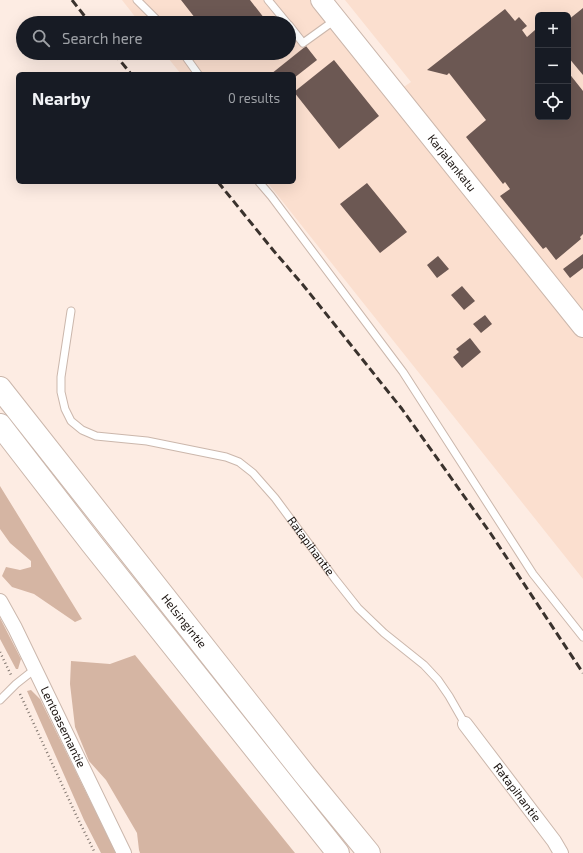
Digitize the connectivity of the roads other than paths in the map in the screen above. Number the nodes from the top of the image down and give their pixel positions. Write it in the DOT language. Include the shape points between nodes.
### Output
graph roads {
  1 [pos="137,0"];
  2 [pos="268,0"];
  3 [pos="321,0"];
  4 [pos="153,16"];
  5 [pos="281,16"];
  6 [pos="336,18"];
  7 [pos="296,34"];
  8 [pos="188,60"];
  9 [pos="197,72"];
  10 [pos="261,184"];
  11 [pos="71,311"];
  12 [pos="583,327"];
  13 [pos="0,388"];
  14 [pos="0,425"];
  15 [pos="0,601"];
  16 [pos="583,637"];
  17 [pos="35,669"];
  18 [pos="0,700"];
  19 [pos="465,724"];
  20 [pos="124,853"];
  21 [pos="338,853"];
  22 [pos="369,853"];
  23 [pos="560,853"];
  1 -- 4 [label="lane"];
  2 -- 5 [label="lane"];
  3 -- 6 [label="street, Karjalankatu"];
  6 -- 7 [label="lane" via="303,43"];
  6 -- 12 [label="street, Karjalankatu"];
  8 -- 9 [label="lane"];
  10 -- 16 [label="lane" via="403,372 533,574"];
  11 -- 19 [label="lane, Ratapihantie" via="60,377 65,409 71,421 82,430 96,436 147,441 239,462 253,473 275,498 358,608 438,680"];
  13 -- 22 [label="highway, Helsingintie"];
  14 -- 21 [label="highway, Helsingintie"];
  15 -- 17 [label="street, Lentoasemantie"];
  17 -- 18 [label="lane"];
  17 -- 20 [label="street, Lentoasemantie"];
  19 -- 23 [label="street, Ratapihantie" via="554,841"];
}
